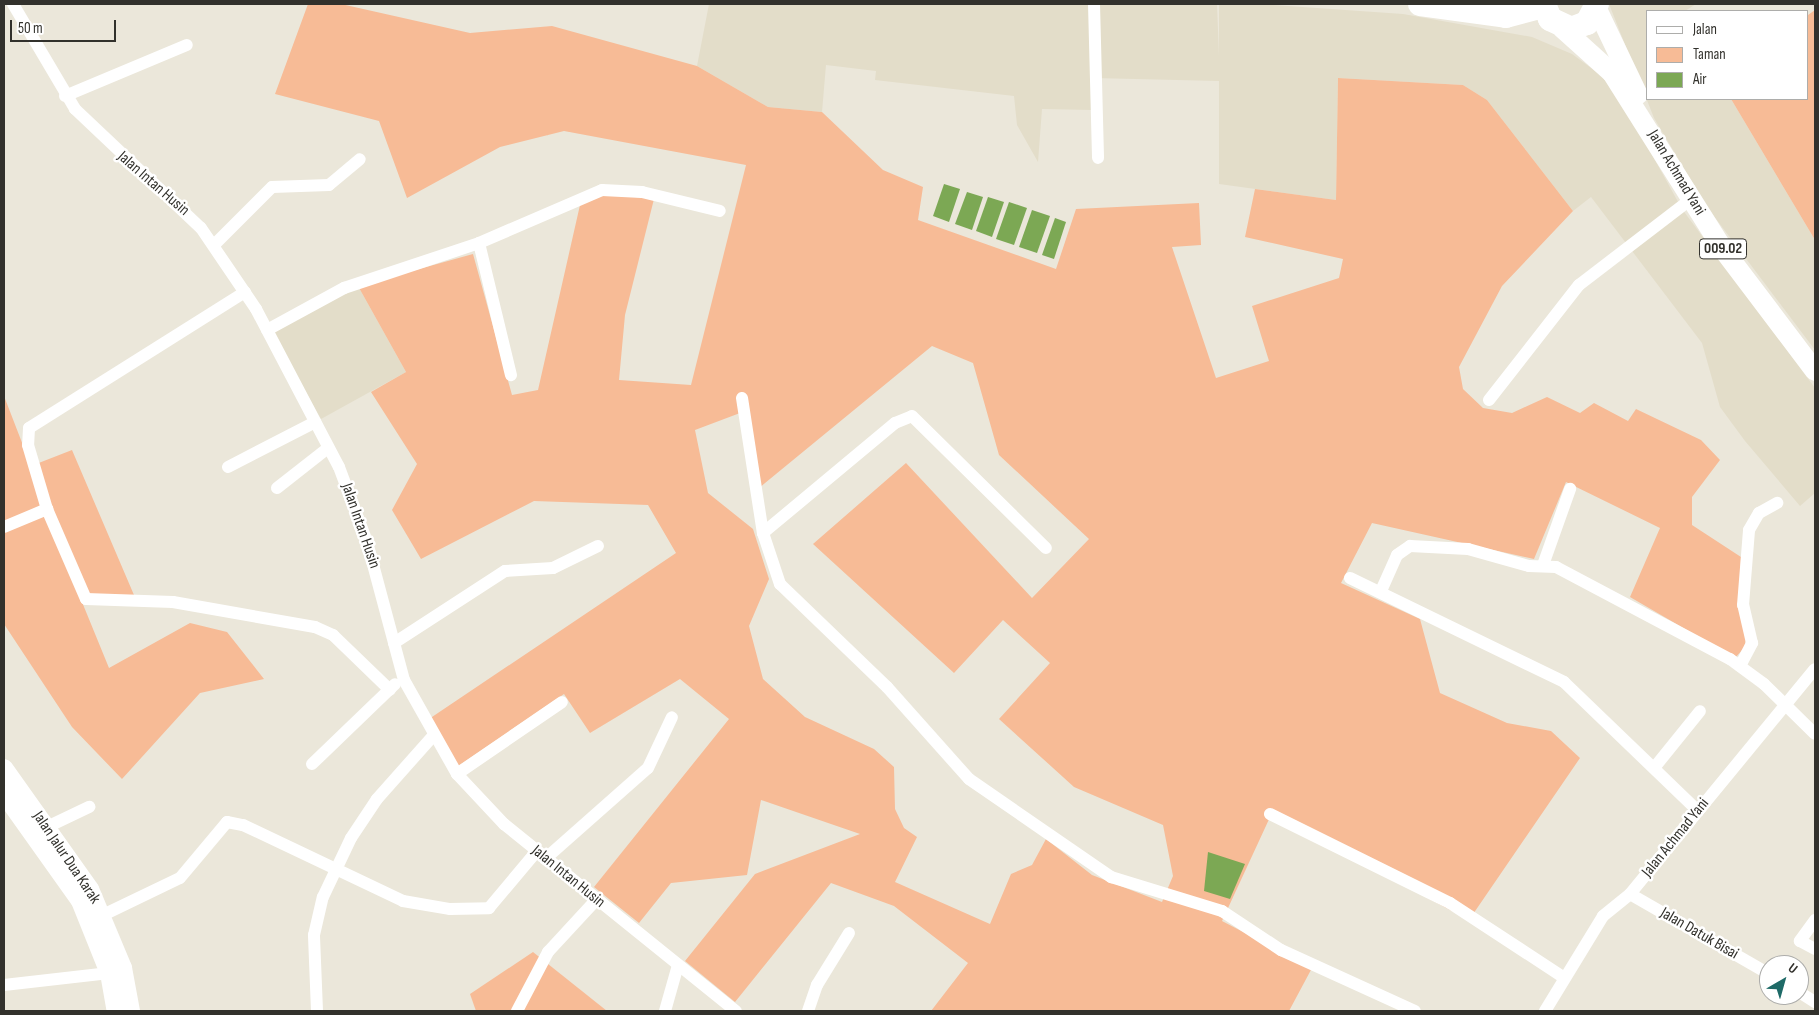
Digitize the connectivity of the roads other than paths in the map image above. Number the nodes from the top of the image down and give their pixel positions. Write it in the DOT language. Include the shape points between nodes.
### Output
graph roads {
  1 [pos="13,4"];
  2 [pos="1094,4"];
  3 [pos="1420,4"];
  4 [pos="1544,5"];
  5 [pos="1597,6"];
  6 [pos="1562,28"];
  7 [pos="187,45"];
  8 [pos="66,96"];
  9 [pos="1644,119"];
  10 [pos="1098,158"];
  11 [pos="360,159"];
  12 [pos="1691,199"];
  13 [pos="720,210"];
  14 [pos="479,243"];
  15 [pos="214,245"];
  16 [pos="245,292"];
  17 [pos="267,330"];
  18 [pos="1815,371"];
  19 [pos="511,375"];
  20 [pos="742,398"];
  21 [pos="1489,400"];
  22 [pos="314,422"];
  23 [pos="328,448"];
  24 [pos="228,467"];
  25 [pos="277,488"];
  26 [pos="1570,489"];
  27 [pos="1777,503"];
  28 [pos="47,509"];
  29 [pos="4,526"];
  30 [pos="763,533"];
  31 [pos="598,546"];
  32 [pos="1046,548"];
  33 [pos="1543,564"];
  34 [pos="1350,578"];
  35 [pos="1381,591"];
  36 [pos="394,643"];
  37 [pos="1740,666"];
  38 [pos="1815,669"];
  39 [pos="403,677"];
  40 [pos="390,690"];
  41 [pos="562,702"];
  42 [pos="1784,706"];
  43 [pos="1700,711"];
  44 [pos="672,717"];
  45 [pos="1815,734"];
  46 [pos="433,736"];
  47 [pos="312,764"];
  48 [pos="4,768"];
  49 [pos="1654,768"];
  50 [pos="456,774"];
  51 [pos="4,794"];
  52 [pos="89,807"];
  53 [pos="1698,811"];
  54 [pos="1270,814"];
  55 [pos="47,827"];
  56 [pos="540,855"];
  57 [pos="336,871"];
  58 [pos="1630,894"];
  59 [pos="596,900"];
  60 [pos="103,915"];
  61 [pos="1815,920"];
  62 [pos="849,933"];
  63 [pos="1815,949"];
  64 [pos="678,965"];
  65 [pos="1759,968"];
  66 [pos="109,973"];
  67 [pos="1563,977"];
  68 [pos="4,985"];
  69 [pos="116,1011"];
  70 [pos="131,1011"];
  71 [pos="317,1011"];
  72 [pos="517,1011"];
  73 [pos="665,1011"];
  74 [pos="736,1011"];
  75 [pos="808,1011"];
  76 [pos="1416,1011"];
  77 [pos="1545,1011"];
  1 -- 8 [label="street, Jalan Intan Husin"];
  2 -- 10 [label="street"];
  3 -- 4 [label="highway" via="1506,16"];
  4 -- 6 [label="highway" via="1550,19"];
  5 -- 6 [label="highway" via="1580,28"];
  5 -- 9 [label="main road, Jalan Achmad Yani / 009.02" via="1639,97"];
  6 -- 9 [label="main road, Jalan Achmad Yani / 009.02" via="1612,73"];
  7 -- 8 [label="street"];
  8 -- 15 [label="street, Jalan Intan Husin" via="98,135 183,209"];
  9 -- 12 [label="main road, Jalan Achmad Yani / 009.02"];
  11 -- 15 [label="street" via="329,185 272,187"];
  12 -- 18 [label="main road, Jalan Achmad Yani / 009.02"];
  12 -- 21 [label="street" via="1578,286"];
  13 -- 14 [label="street" via="642,192 602,190"];
  14 -- 17 [label="street" via="344,288"];
  14 -- 19 [label="street"];
  15 -- 16 [label="street, Jalan Intan Husin"];
  16 -- 17 [label="street, Jalan Intan Husin"];
  16 -- 28 [label="street" via="29,428 28,445"];
  17 -- 22 [label="street, Jalan Intan Husin"];
  20 -- 30 [label="street"];
  22 -- 23 [label="street, Jalan Intan Husin"];
  22 -- 24 [label="street"];
  23 -- 25 [label="street"];
  23 -- 36 [label="street, Jalan Intan Husin" via="364,534"];
  26 -- 33 [label="street"];
  27 -- 37 [label="street" via="1759,513 1749,530 1743,605 1752,643"];
  28 -- 29 [label="street"];
  28 -- 40 [label="street" via="86,599 173,602 315,626 333,635"];
  30 -- 32 [label="street" via="895,423 912,416"];
  30 -- 76 [label="street" via="774,573 788,596 887,687 941,750 989,795 1064,840 1111,877 1222,911 1282,950"];
  31 -- 36 [label="street" via="554,568 505,571"];
  33 -- 35 [label="street" via="1529,566 1468,548 1410,546 1397,555"];
  33 -- 37 [label="street" via="1598,587"];
  34 -- 35 [label="street"];
  35 -- 49 [label="street" via="1564,682"];
  36 -- 39 [label="street, Jalan Intan Husin"];
  37 -- 42 [label="street"];
  38 -- 42 [label="street, Jalan Achmad Yani"];
  39 -- 40 [label="street"];
  39 -- 46 [label="street, Jalan Intan Husin"];
  40 -- 47 [label="street"];
  41 -- 50 [label="street"];
  42 -- 45 [label="street"];
  42 -- 53 [label="street, Jalan Achmad Yani"];
  43 -- 49 [label="street"];
  44 -- 56 [label="street" via="648,768"];
  46 -- 50 [label="street, Jalan Intan Husin"];
  46 -- 57 [label="street" via="377,800"];
  48 -- 55 [label="main road, Jalan Jalur Dua Karak"];
  49 -- 53 [label="street"];
  50 -- 56 [label="street, Jalan Intan Husin"];
  51 -- 66 [label="main road, Jalan Jalur Dua Karak" via="80,901"];
  52 -- 55 [label="street"];
  53 -- 58 [label="street, Jalan Achmad Yani"];
  54 -- 67 [label="street" via="1450,903"];
  55 -- 60 [label="main road, Jalan Jalur Dua Karak"];
  56 -- 57 [label="street" via="494,903 478,911 403,901"];
  56 -- 59 [label="street, Jalan Intan Husin"];
  57 -- 60 [label="street" via="227,822 180,878"];
  57 -- 71 [label="street" via="316,916"];
  58 -- 65 [label="street, Jalan Datuk Bisai"];
  58 -- 67 [label="street, Jalan Achmad Yani" via="1603,916"];
  59 -- 64 [label="street, Jalan Intan Husin"];
  59 -- 72 [label="street" via="548,952"];
  60 -- 70 [label="main road, Jalan Jalur Dua Karak" via="123,968"];
  61 -- 63 [label="street" via="1800,941"];
  62 -- 75 [label="street" via="817,985"];
  64 -- 73 [label="street"];
  64 -- 74 [label="street, Jalan Intan Husin"];
  66 -- 68 [label="street"];
  66 -- 69 [label="main road, Jalan Jalur Dua Karak"];
  67 -- 77 [label="street, Jalan Achmad Yani"];
}
